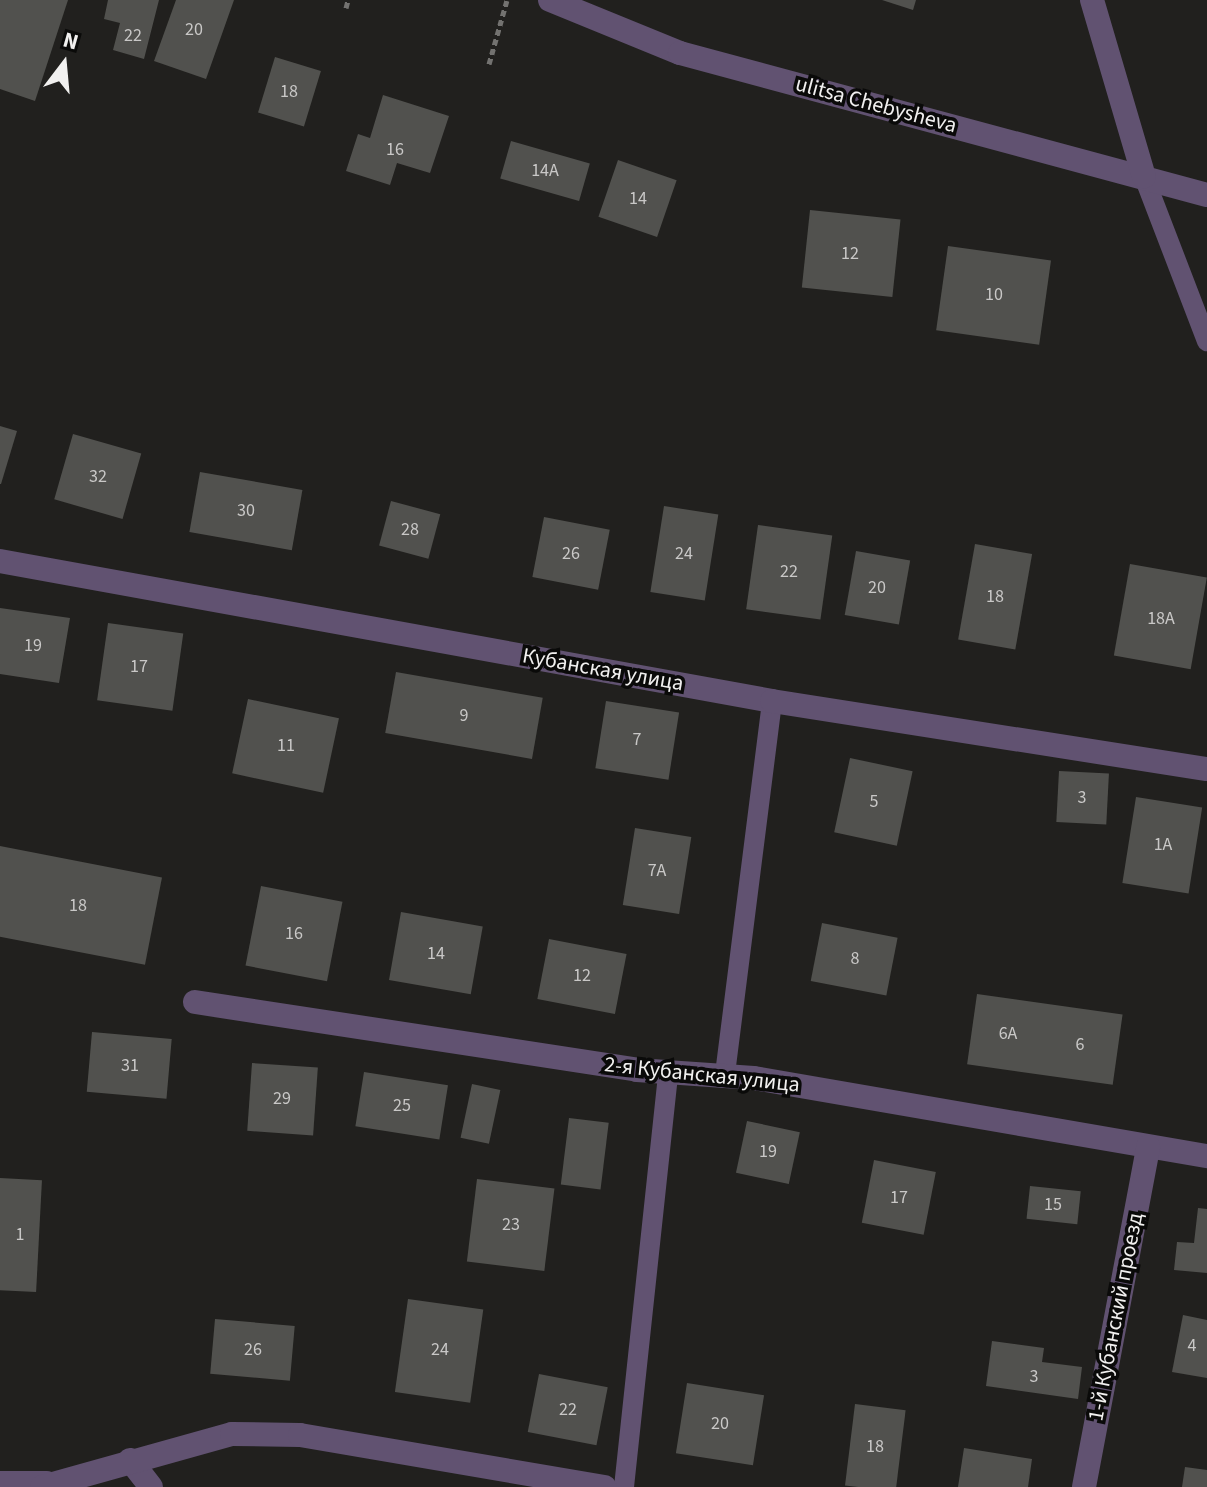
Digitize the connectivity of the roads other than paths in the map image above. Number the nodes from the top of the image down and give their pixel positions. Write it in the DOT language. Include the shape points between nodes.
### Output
graph roads {
  1 [pos="550,0"];
  2 [pos="1092,0"];
  3 [pos="1144,177"];
  4 [pos="1207,195"];
  5 [pos="1207,341"];
  6 [pos="0,561"];
  7 [pos="772,701"];
  8 [pos="1207,769"];
  9 [pos="195,1002"];
  10 [pos="668,1074"];
  11 [pos="725,1074"];
  12 [pos="1148,1147"];
  13 [pos="1207,1156"];
  14 [pos="130,1460"];
  15 [pos="0,1483"];
  16 [pos="45,1485"];
  17 [pos="151,1487"];
  18 [pos="605,1487"];
  19 [pos="624,1487"];
  20 [pos="1084,1487"];
  1 -- 3 [label="street, ulitsa Chebysheva" via="680,53"];
  2 -- 3 [label="street"];
  3 -- 4 [label="street, ulitsa Chebysheva"];
  3 -- 5 [label="lane"];
  6 -- 7 [label="street, Кубанская улица"];
  7 -- 8 [label="street, Кубанская улица"];
  7 -- 11 [label="lane"];
  9 -- 10 [label="street, 2-я Кубанская улица"];
  10 -- 11 [label="street, 2-я Кубанская улица"];
  10 -- 19 [label="lane"];
  11 -- 12 [label="street, 2-я Кубанская улица"];
  12 -- 13 [label="street, 2-я Кубанская улица"];
  12 -- 20 [label="street, 1-й Кубанский проезд"];
  14 -- 16 [label="street"];
  14 -- 17 [label="street"];
  14 -- 18 [label="street" via="232,1434 300,1435"];
  15 -- 16 [label="street"];
}
